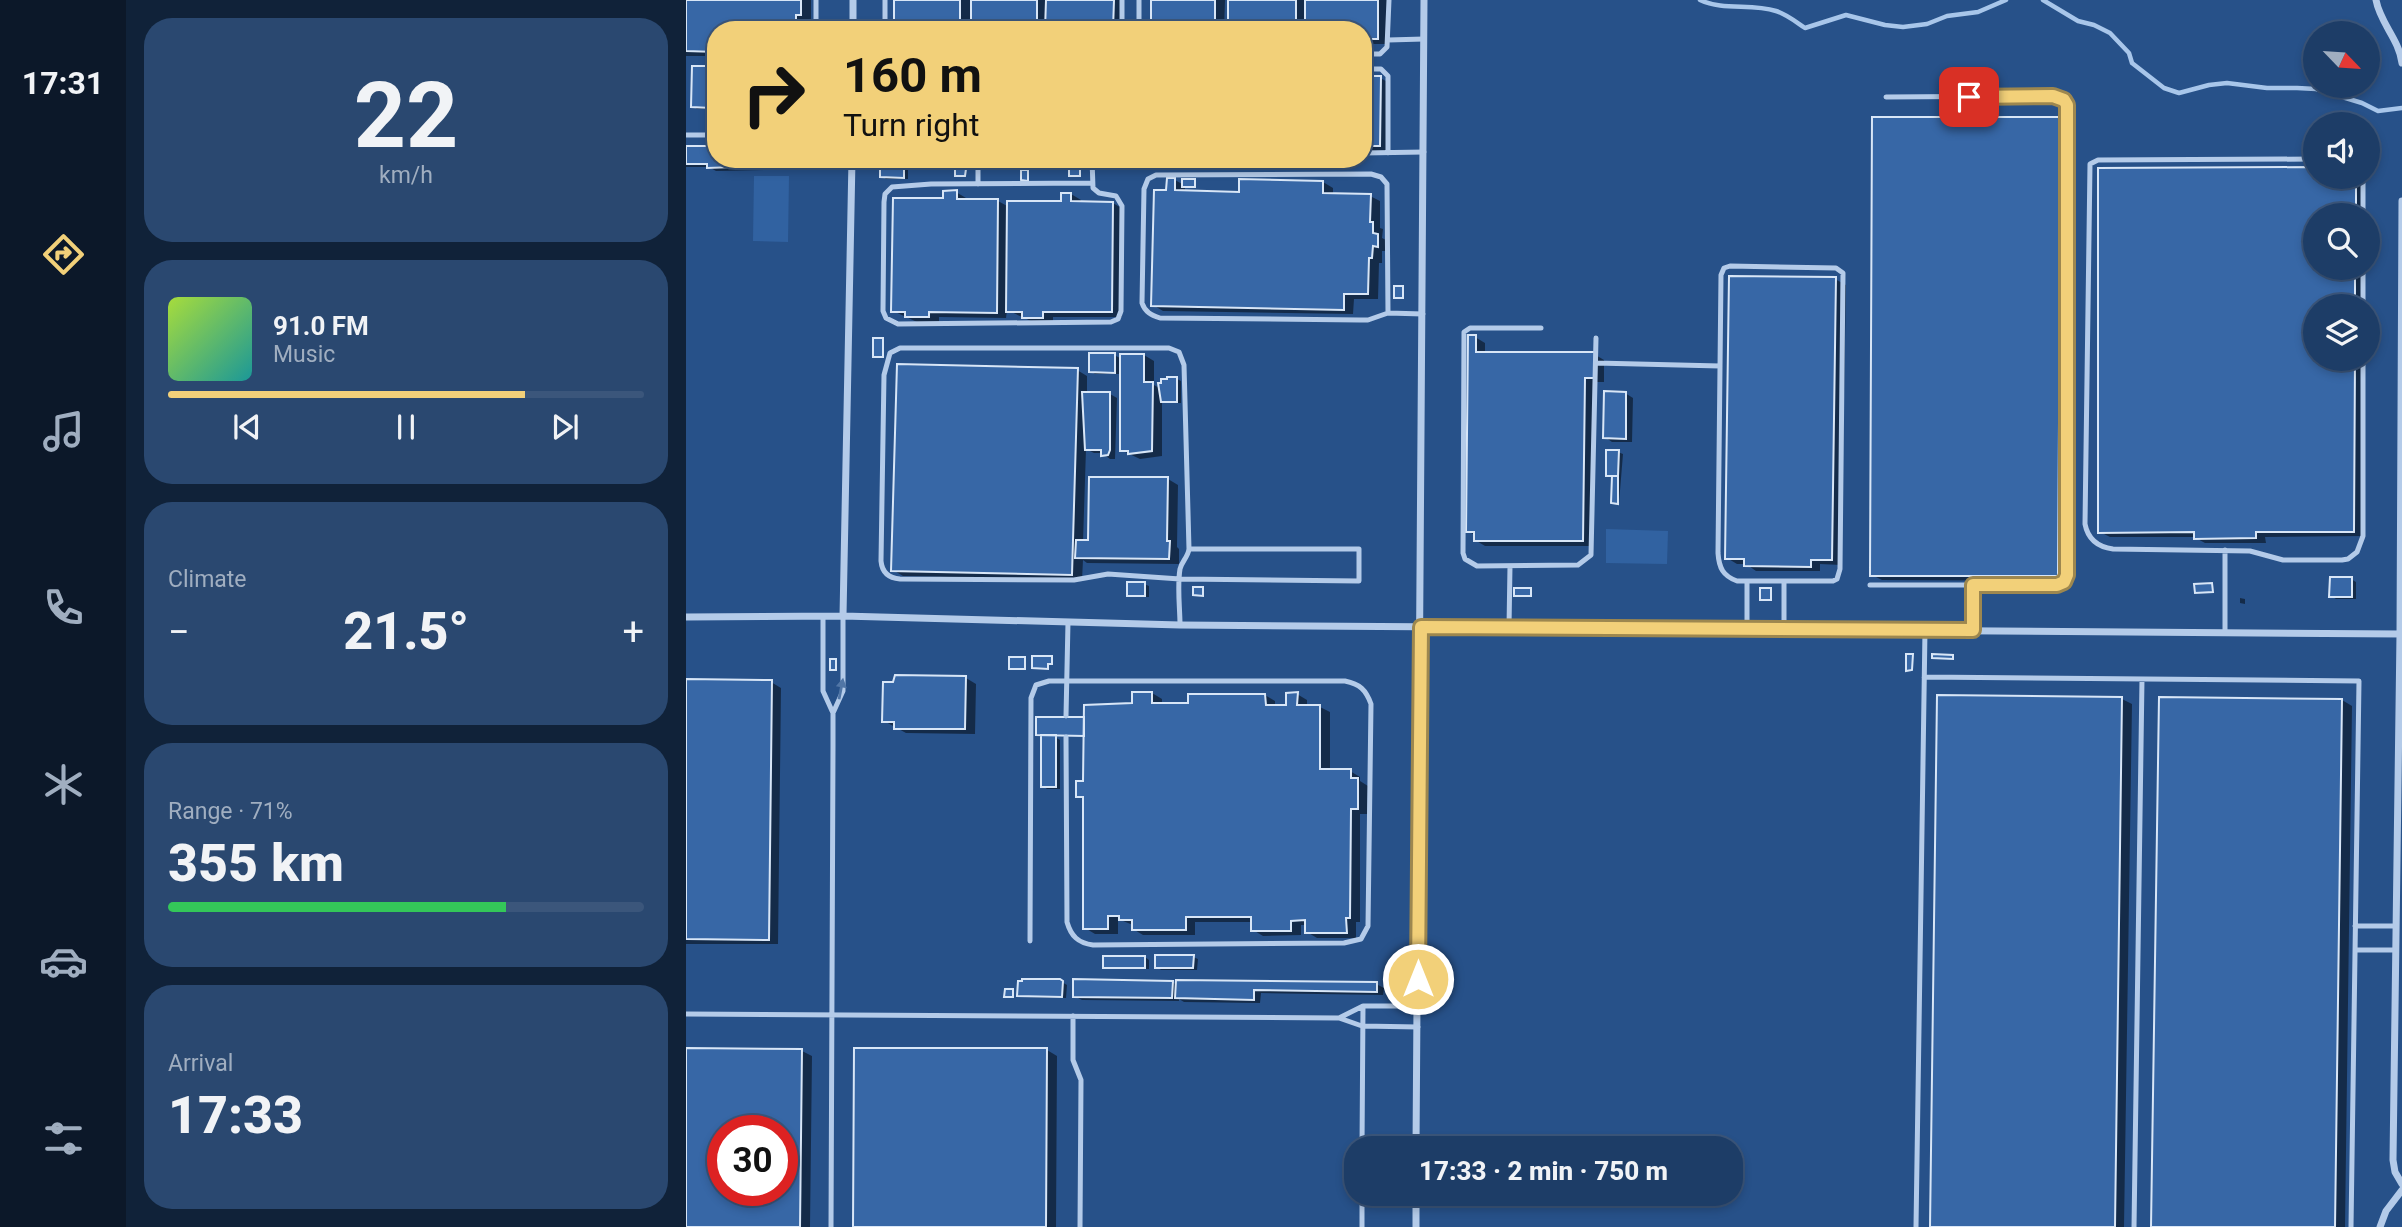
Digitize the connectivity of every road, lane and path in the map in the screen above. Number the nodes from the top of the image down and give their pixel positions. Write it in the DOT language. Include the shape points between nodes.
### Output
graph roads {
  1 [pos="816,0"];
  2 [pos="853,0"];
  3 [pos="885,0"];
  4 [pos="1122,0"];
  5 [pos="1139,0"];
  6 [pos="1389,0"];
  7 [pos="1424,0"];
  8 [pos="2376,0"];
  9 [pos="816,21"];
  10 [pos="853,21"];
  11 [pos="885,21"];
  12 [pos="1122,21"];
  13 [pos="1139,21"];
  14 [pos="1424,39"];
  15 [pos="1388,40"];
  16 [pos="1372,54"];
  17 [pos="2402,57"];
  18 [pos="2402,63"];
  19 [pos="1372,69"];
  20 [pos="1886,97"];
  21 [pos="686,135"];
  22 [pos="707,135"];
  23 [pos="1424,152"];
  24 [pos="1372,153"];
  25 [pos="1388,153"];
  26 [pos="2303,159"];
  27 [pos="852,168"];
  28 [pos="978,168"];
  29 [pos="1092,168"];
  30 [pos="1091,183"];
  31 [pos="978,184"];
  32 [pos="2402,201"];
  33 [pos="2402,220"];
  34 [pos="2402,240"];
  35 [pos="1388,313"];
  36 [pos="1423,314"];
  37 [pos="1541,328"];
  38 [pos="1596,338"];
  39 [pos="2402,361"];
  40 [pos="1596,363"];
  41 [pos="1720,366"];
  42 [pos="2363,371"];
  43 [pos="2402,384"];
  44 [pos="1189,549"];
  45 [pos="2225,551"];
  46 [pos="1510,565"];
  47 [pos="1180,579"];
  48 [pos="1746,582"];
  49 [pos="1784,582"];
  50 [pos="1870,584"];
  51 [pos="1973,585"];
  52 [pos="822,616"];
  53 [pos="843,616"];
  54 [pos="686,617"];
  55 [pos="1068,622"];
  56 [pos="1180,625"];
  57 [pos="1421,627"];
  58 [pos="1509,627"];
  59 [pos="1747,629"];
  60 [pos="1784,629"];
  61 [pos="1925,630"];
  62 [pos="1973,630"];
  63 [pos="2225,631"];
  64 [pos="2401,634"];
  65 [pos="1924,677"];
  66 [pos="2142,679"];
  67 [pos="1067,681"];
  68 [pos="833,713"];
  69 [pos="1066,716"];
  70 [pos="1066,737"];
  71 [pos="2355,926"];
  72 [pos="2396,926"];
  73 [pos="1030,941"];
  74 [pos="2355,950"];
  75 [pos="2396,950"];
  76 [pos="1363,1006"];
  77 [pos="1418,1006"];
  78 [pos="686,1014"];
  79 [pos="832,1015"];
  80 [pos="1073,1016"];
  81 [pos="1339,1018"];
  82 [pos="1363,1026"];
  83 [pos="1418,1027"];
  84 [pos="1362,1136"];
  85 [pos="1416,1136"];
  86 [pos="2402,1184"];
  87 [pos="2402,1190"];
  88 [pos="1362,1206"];
  89 [pos="1416,1206"];
  90 [pos="831,1227"];
  91 [pos="1080,1227"];
  92 [pos="1362,1227"];
  93 [pos="1416,1227"];
  94 [pos="1916,1227"];
  95 [pos="2134,1227"];
  96 [pos="2351,1227"];
  97 [pos="2380,1227"];
  1 -- 9 [label="lane"];
  2 -- 10 [label="street"];
  3 -- 11 [label="lane"];
  4 -- 12 [label="lane"];
  5 -- 13 [label="lane"];
  6 -- 15 [label="lane"];
  7 -- 14 [label="street"];
  8 -- 17 [label="street"];
  14 -- 15 [label="lane"];
  14 -- 23 [label="street"];
  15 -- 16 [label="lane" via="1380,54"];
  17 -- 18 [label="street"];
  19 -- 25 [label="lane" via="1381,69 1388,76"];
  20 -- 51 [label="lane" via="2053,96 2067,105 2067,575 2057,585"];
  21 -- 22 [label="lane"];
  23 -- 25 [label="lane"];
  23 -- 36 [label="street"];
  24 -- 25 [label="lane"];
  26 -- 45 [label="lane" via="2098,160 2089,169 2087,532 2099,546 2113,550"];
  27 -- 53 [label="street"];
  28 -- 31 [label="lane"];
  29 -- 30 [label="lane"];
  30 -- 31 [label="lane"];
  30 -- 31 [label="lane" via="1097,192 1119,199 1122,206 1118,319 902,324 888,320 883,311 885,194 901,185"];
  32 -- 33 [label="street"];
  33 -- 34 [label="street"];
  34 -- 39 [label="street"];
  35 -- 35 [label="lane" via="1360,320 1154,316 1142,303 1144,189 1148,179 1156,175 1381,177 1387,184"];
  35 -- 36 [label="lane"];
  36 -- 57 [label="street"];
  37 -- 46 [label="lane" via="1470,328 1464,335 1463,553 1477,566"];
  38 -- 40 [label="lane"];
  39 -- 43 [label="street"];
  40 -- 41 [label="lane"];
  40 -- 46 [label="lane" via="1591,555 1578,565"];
  41 -- 48 [label="lane" via="1718,561 1727,576"];
  41 -- 49 [label="lane" via="1724,268 1841,270 1840,569 1833,581"];
  42 -- 45 [label="lane" via="2363,536 2357,552 2342,560 2290,561 2258,551"];
  43 -- 64 [label="street"];
  44 -- 47 [label="lane"];
  44 -- 47 [label="lane" via="1359,549 1359,581"];
  44 -- 47 [label="lane" via="1184,365 1179,352 1169,348 1063,347 900,348 890,353 884,375 881,561 888,575 900,579 1074,580 1108,574"];
  45 -- 63 [label="lane"];
  46 -- 58 [label="lane"];
  47 -- 56 [label="lane"];
  48 -- 49 [label="lane"];
  48 -- 59 [label="lane"];
  49 -- 60 [label="lane"];
  50 -- 51 [label="lane"];
  51 -- 62 [label="lane"];
  52 -- 53 [label="street"];
  52 -- 54 [label="street"];
  52 -- 68 [label="lane" via="823,691"];
  53 -- 55 [label="street"];
  68 -- 53 [label="lane, one-way" via="843,691"];
  55 -- 56 [label="street"];
  55 -- 67 [label="lane"];
  56 -- 57 [label="street"];
  57 -- 58 [label="street"];
  57 -- 77 [label="street"];
  58 -- 59 [label="street"];
  59 -- 60 [label="street"];
  60 -- 61 [label="street"];
  61 -- 62 [label="street"];
  61 -- 65 [label="lane"];
  62 -- 63 [label="street"];
  63 -- 64 [label="street"];
  64 -- 72 [label="street"];
  65 -- 66 [label="lane"];
  65 -- 94 [label="lane"];
  66 -- 71 [label="lane" via="2359,681"];
  66 -- 95 [label="lane"];
  67 -- 69 [label="lane"];
  67 -- 70 [label="lane" via="1345,681 1359,685 1371,704 1369,915 1364,936 1345,943 1093,945 1079,941 1067,922"];
  67 -- 73 [label="lane" via="1040,683 1031,698"];
  68 -- 79 [label="lane"];
  71 -- 72 [label="lane"];
  71 -- 74 [label="lane"];
  72 -- 75 [label="street"];
  74 -- 75 [label="lane"];
  74 -- 96 [label="lane"];
  75 -- 86 [label="street" via="2393,1160"];
  76 -- 77 [label="lane"];
  76 -- 81 [label="lane"];
  76 -- 82 [label="lane"];
  77 -- 83 [label="street"];
  78 -- 79 [label="lane"];
  79 -- 80 [label="lane"];
  79 -- 90 [label="lane"];
  80 -- 81 [label="lane"];
  80 -- 91 [label="lane" via="1073,1060 1081,1080"];
  81 -- 82 [label="lane"];
  82 -- 83 [label="lane"];
  82 -- 84 [label="lane"];
  83 -- 85 [label="street"];
  87 -- 97 [label="street" via="2386,1210"];
  88 -- 92 [label="lane"];
  89 -- 93 [label="street"];
}
